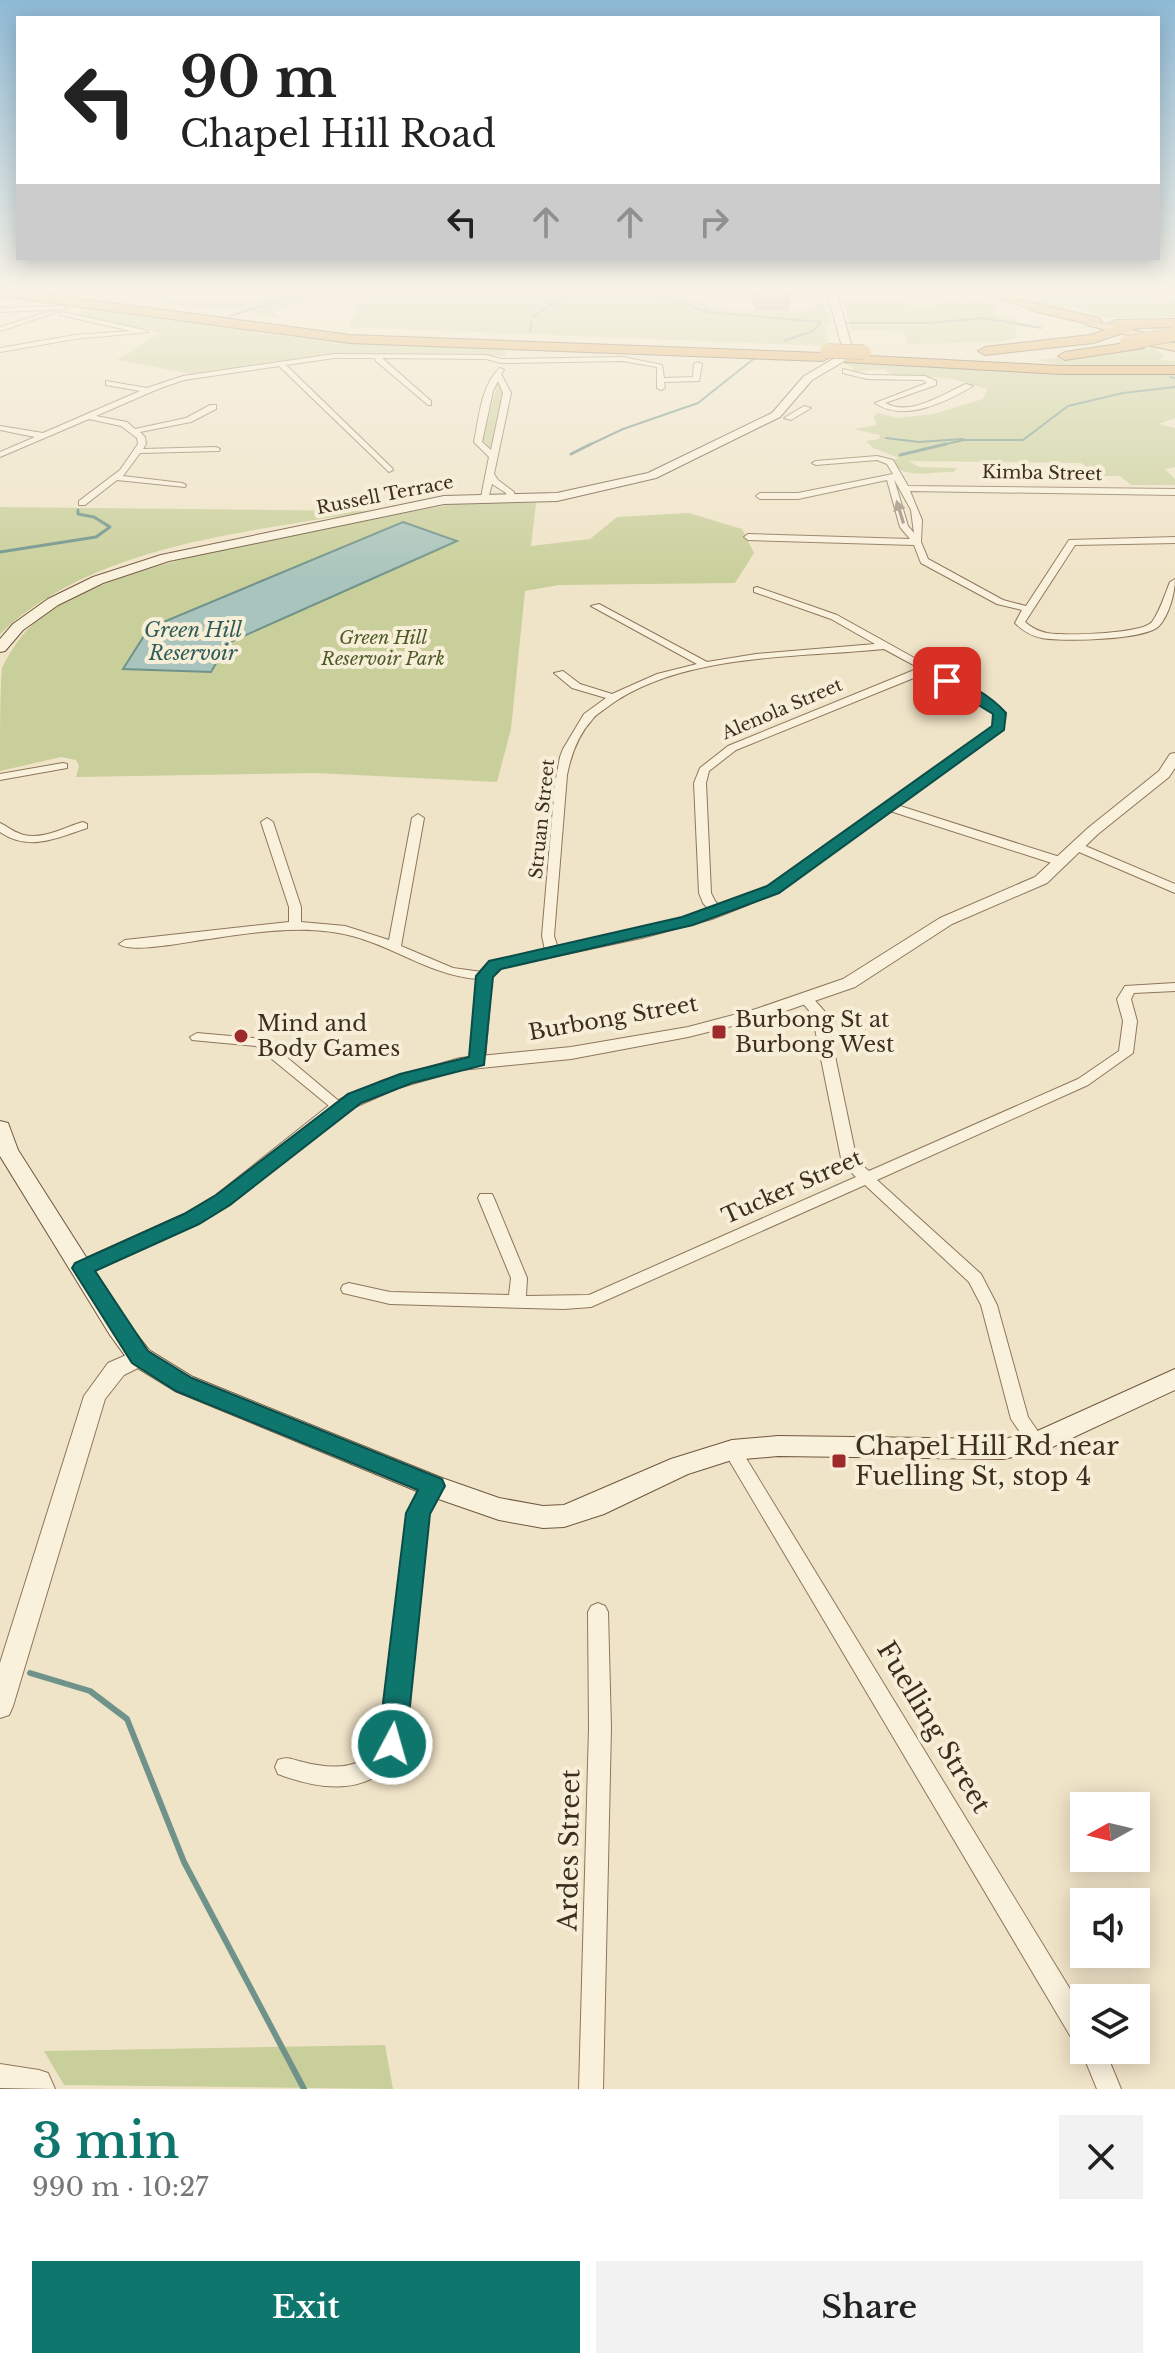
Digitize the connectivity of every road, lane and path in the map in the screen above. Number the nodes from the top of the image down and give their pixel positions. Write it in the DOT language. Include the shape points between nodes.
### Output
graph roads {
  1 [pos="122,385"];
  2 [pos="162,385"];
  3 [pos="303,385"];
  4 [pos="408,385"];
  5 [pos="492,385"];
  6 [pos="505,385"];
  7 [pos="804,385"];
  8 [pos="926,385"];
  9 [pos="969,386"];
  10 [pos="147,390"];
  11 [pos="428,403"];
  12 [pos="807,405"];
  13 [pos="213,407"];
  14 [pos="788,412"];
  15 [pos="92,417"];
  16 [pos="1,428"];
  17 [pos="135,431"];
  18 [pos="44,437"];
  19 [pos="216,449"];
  20 [pos="139,451"];
  21 [pos="0,455"];
  22 [pos="494,457"];
  23 [pos="816,463"];
  24 [pos="389,470"];
  25 [pos="490,473"];
  26 [pos="893,477"];
  27 [pos="117,478"];
  28 [pos="182,485"];
  29 [pos="908,488"];
  30 [pos="1175,492"];
  31 [pos="760,496"];
  32 [pos="485,497"];
  33 [pos="511,498"];
  34 [pos="82,503"];
  35 [pos="748,537"];
  36 [pos="1175,540"];
  37 [pos="917,542"];
  38 [pos="1175,582"];
  39 [pos="757,590"];
  40 [pos="596,606"];
  41 [pos="1028,609"];
  42 [pos="884,646"];
  43 [pos="0,648"];
  44 [pos="704,664"];
  45 [pos="926,669"];
  46 [pos="559,673"];
  47 [pos="613,697"];
  48 [pos="1175,757"];
  49 [pos="63,766"];
  50 [pos="0,777"];
  51 [pos="890,807"];
  52 [pos="418,818"];
  53 [pos="267,822"];
  54 [pos="83,826"];
  55 [pos="0,827"];
  56 [pos="1076,846"];
  57 [pos="1062,862"];
  58 [pos="1175,889"];
  59 [pos="719,912"];
  60 [pos="295,926"];
  61 [pos="125,944"];
  62 [pos="394,948"];
  63 [pos="552,952"];
  64 [pos="485,976"];
  65 [pos="1175,987"];
  66 [pos="806,999"];
  67 [pos="197,1037"];
  68 [pos="478,1061"];
  69 [pos="339,1107"];
  70 [pos="0,1128"];
  71 [pos="866,1177"];
  72 [pos="486,1198"];
  73 [pos="82,1268"];
  74 [pos="349,1289"];
  75 [pos="517,1302"];
  76 [pos="140,1357"];
  77 [pos="1175,1379"];
  78 [pos="1037,1443"];
  79 [pos="732,1450"];
  80 [pos="433,1486"];
  81 [pos="598,1612"];
  82 [pos="0,1706"];
  83 [pos="286,1767"];
  84 [pos="1070,2012"];
  85 [pos="1099,2064"];
  86 [pos="0,2076"];
  87 [pos="43,2089"];
  88 [pos="591,2089"];
  89 [pos="1109,2089"];
  1 -- 10 [label="street"];
  2 -- 10 [label="street"];
  3 -- 24 [label="street"];
  4 -- 11 [label="street"];
  5 -- 22 [label="street" via="478,442"];
  6 -- 22 [label="street" via="508,391"];
  7 -- 14 [label="main road, Russell Terrace"];
  8 -- 9 [label="street" via="879,403 895,409 914,407"];
  10 -- 15 [label="street"];
  12 -- 14 [label="street, Russell Terrace"];
  13 -- 17 [label="street" via="188,420"];
  14 -- 33 [label="main road, Russell Terrace" via="652,476 557,497"];
  15 -- 17 [label="street"];
  15 -- 18 [label="street"];
  16 -- 18 [label="street"];
  17 -- 20 [label="street" via="142,440"];
  18 -- 21 [label="street"];
  19 -- 20 [label="street"];
  20 -- 27 [label="street"];
  22 -- 25 [label="street"];
  23 -- 26 [label="street" via="884,460 891,464"];
  25 -- 32 [label="street"];
  25 -- 33 [label="street"];
  26 -- 29 [label="street"];
  26 -- 31 [label="street" via="798,496"];
  37 -- 26 [label="street, one-way" via="904,527"];
  27 -- 28 [label="street"];
  27 -- 34 [label="street"];
  29 -- 30 [label="street, Kimba Street"];
  29 -- 37 [label="street"];
  32 -- 33 [label="main road, Russell Terrace"];
  32 -- 43 [label="main road, Russell Terrace" via="444,500 121,571 53,602 18,627"];
  35 -- 37 [label="street"];
  36 -- 41 [label="street" via="1072,542"];
  37 -- 41 [label="street" via="928,565 1003,603"];
  38 -- 41 [label="street" via="1155,625 1144,631 1071,638 1041,635 1021,626"];
  39 -- 42 [label="street" via="811,606"];
  40 -- 44 [label="street"];
  42 -- 44 [label="street, Struan Street"];
  42 -- 45 [label="street"];
  44 -- 47 [label="street, Struan Street"];
  45 -- 51 [label="street" via="988,703 1000,713 999,727"];
  45 -- 59 [label="street, Alenola Street" via="732,748 704,770 700,783 705,893"];
  46 -- 47 [label="street" via="576,686"];
  47 -- 63 [label="street, Struan Street" via="574,734 563,765 548,936"];
  48 -- 56 [label="street, Burbong Street" via="1164,774"];
  49 -- 50 [label="street"];
  51 -- 57 [label="street"];
  51 -- 59 [label="street" via="773,889"];
  52 -- 62 [label="street"];
  53 -- 60 [label="street" via="295,907"];
  54 -- 55 [label="street" via="31,841 16,839"];
  56 -- 57 [label="street, Burbong Street"];
  56 -- 58 [label="street"];
  57 -- 66 [label="street, Burbong Street" via="1041,880 946,921 849,983"];
  59 -- 63 [label="street"];
  60 -- 61 [label="street"];
  60 -- 62 [label="street" via="348,930"];
  62 -- 64 [label="street" via="455,972"];
  63 -- 64 [label="street" via="495,965"];
  64 -- 68 [label="street"];
  65 -- 71 [label="street, Tucker Street" via="1130,989 1124,999 1130,1021 1126,1053 1106,1068"];
  66 -- 68 [label="street, Burbong Street" via="651,1040"];
  66 -- 71 [label="street" via="819,1013 845,1149 850,1163"];
  67 -- 69 [label="street" via="260,1042"];
  68 -- 69 [label="street, Burbong Street" via="406,1078"];
  69 -- 73 [label="street, Burbong Street" via="223,1200"];
  70 -- 73 [label="main road" via="7,1150"];
  71 -- 75 [label="street, Tucker Street" via="591,1301"];
  71 -- 78 [label="street" via="975,1278 989,1305 1020,1419"];
  72 -- 75 [label="street" via="519,1278"];
  73 -- 76 [label="main road"];
  74 -- 75 [label="street, Tucker Street" via="390,1298"];
  76 -- 80 [label="main road" via="184,1384"];
  76 -- 82 [label="street" via="116,1369 95,1396"];
  77 -- 78 [label="main road"];
  78 -- 79 [label="main road" via="1003,1449"];
  79 -- 80 [label="main road" via="680,1466 564,1516 499,1509"];
  79 -- 84 [label="street, Fuelling Street"];
  80 -- 83 [label="street" via="418,1513 387,1754 368,1770 344,1777 314,1776"];
  81 -- 88 [label="street, Ardes Street"];
  85 -- 89 [label="street"];
  86 -- 87 [label="street" via="39,2082"];
}
